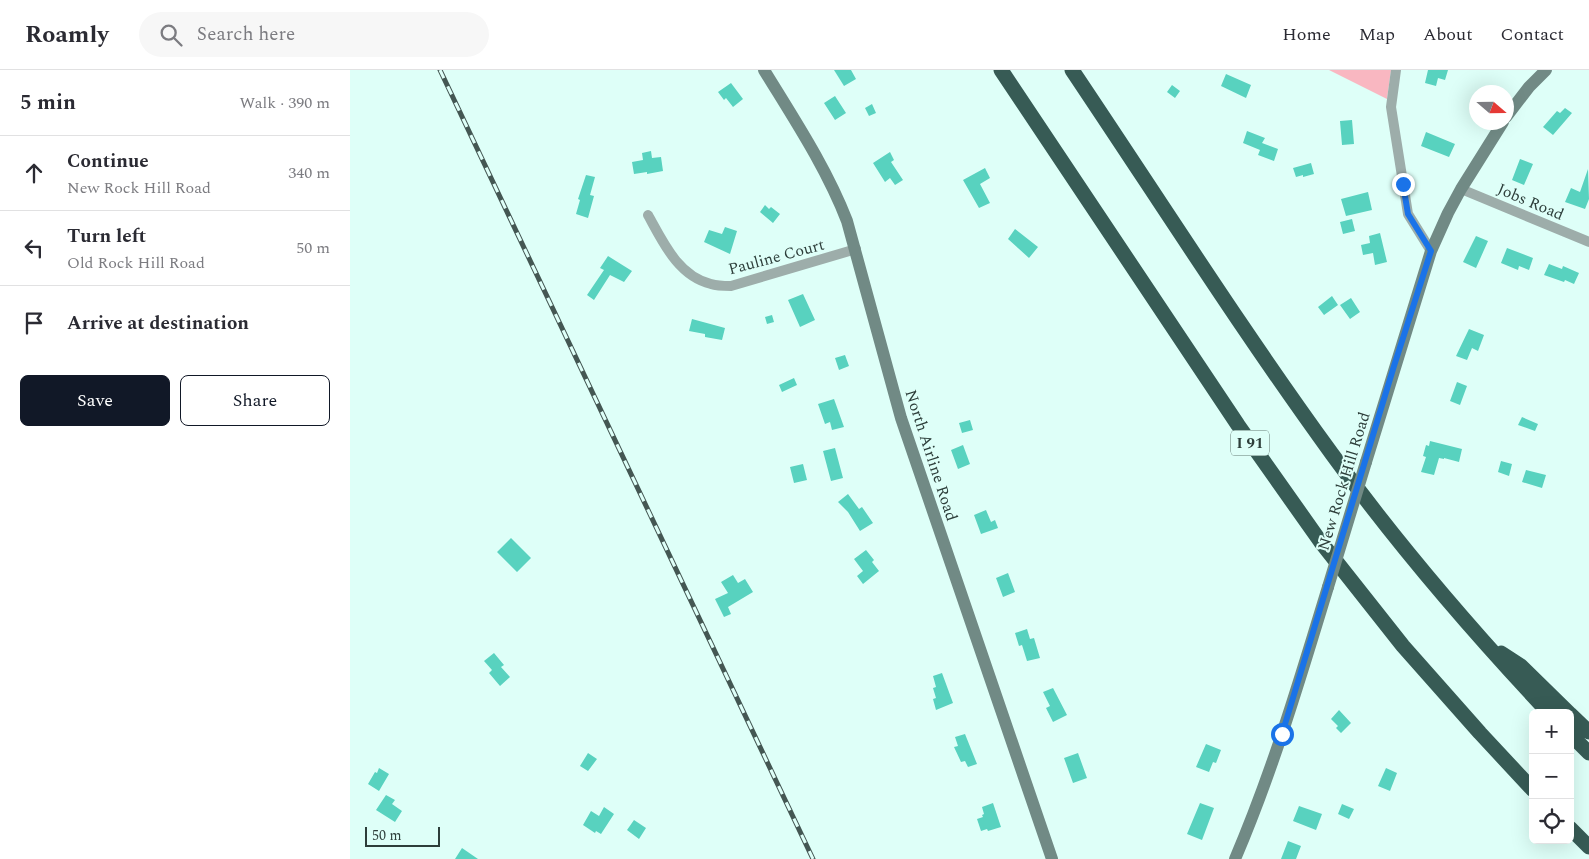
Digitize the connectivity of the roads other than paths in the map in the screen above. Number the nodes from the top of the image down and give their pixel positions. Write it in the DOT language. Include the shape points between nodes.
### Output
graph roads {
  1 [pos="764,70"];
  2 [pos="1001,70"];
  3 [pos="1072,70"];
  4 [pos="1396,70"];
  5 [pos="1546,70"];
  6 [pos="1514,107"];
  7 [pos="1498,130"];
  8 [pos="1461,189"];
  9 [pos="648,215"];
  10 [pos="1589,242"];
  11 [pos="856,249"];
  12 [pos="1431,251"];
  13 [pos="1488,647"];
  14 [pos="1545,709"];
  15 [pos="1566,709"];
  16 [pos="1574,717"];
  17 [pos="1589,732"];
  18 [pos="1574,738"];
  19 [pos="1589,753"];
  20 [pos="1529,786"];
  21 [pos="1574,832"];
  22 [pos="1589,847"];
  23 [pos="1052,859"];
  24 [pos="1236,859"];
  1 -- 11 [label="main road, North Airline Road" via="812,148 838,198"];
  2 -- 20 [label="highway, I 91" via="1238,425 1315,534 1408,652"];
  3 -- 13 [label="highway" via="1332,454 1399,542"];
  4 -- 12 [label="street" via="1391,107 1408,214"];
  5 -- 6 [label="main road"];
  7 -- 8 [label="main road, New Rock Hill Road"];
  8 -- 10 [label="street, Jobs Road"];
  8 -- 12 [label="main road, New Rock Hill Road"];
  9 -- 11 [label="street, Pauline Court" via="668,252 688,273 710,284 731,286"];
  11 -- 23 [label="main road, North Airline Road" via="901,418"];
  12 -- 24 [label="main road, New Rock Hill Road, bridge" via="1272,765"];
  13 -- 14 [label="highway"];
  13 -- 15 [label="highway" via="1521,666"];
  16 -- 17 [label="highway"];
  18 -- 19 [label="highway"];
  21 -- 22 [label="highway"];
}
